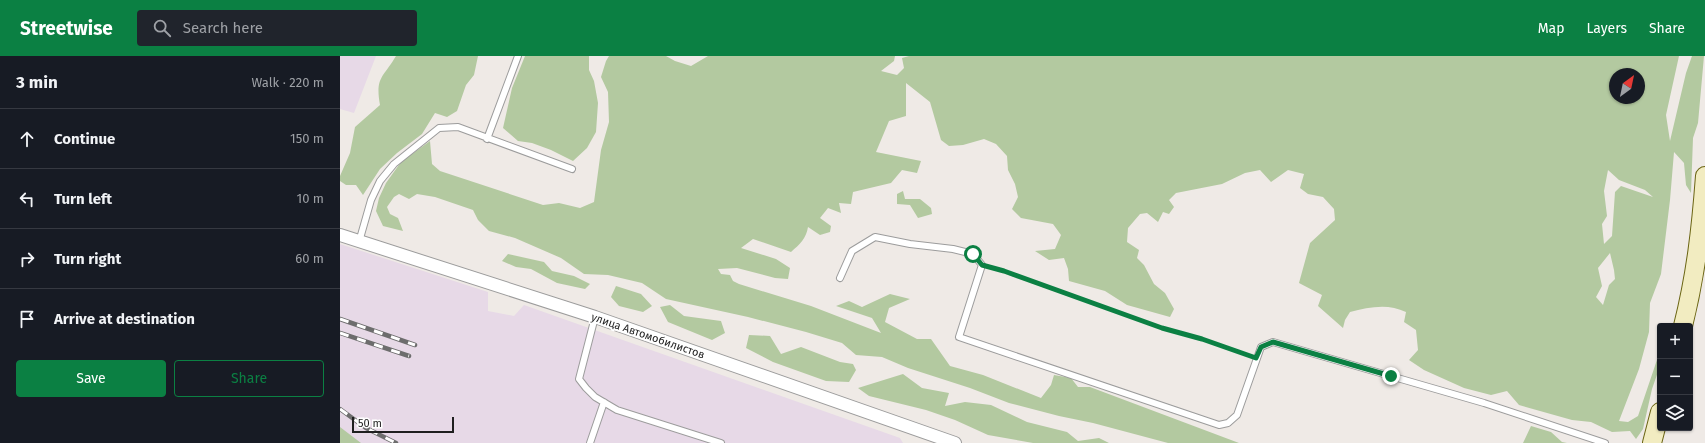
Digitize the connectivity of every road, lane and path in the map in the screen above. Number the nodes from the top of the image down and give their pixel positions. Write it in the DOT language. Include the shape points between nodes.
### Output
graph roads {
  1 [pos="518,56"];
  2 [pos="487,139"];
  3 [pos="572,169"];
  4 [pos="1705,176"];
  5 [pos="340,235"];
  6 [pos="359,242"];
  7 [pos="982,265"];
  8 [pos="840,278"];
  9 [pos="595,317"];
  10 [pos="1684,323"];
  11 [pos="1256,358"];
  12 [pos="604,402"];
  13 [pos="1657,424"];
  14 [pos="590,443"];
  15 [pos="721,443"];
  16 [pos="955,443"];
  17 [pos="1605,443"];
  18 [pos="1652,443"];
  1 -- 2 [label="lane"];
  2 -- 3 [label="lane"];
  2 -- 6 [label="lane" via="458,127 439,128 394,164 380,181 371,200"];
  4 -- 10 [label="street" via="1699,247"];
  5 -- 6 [label="street, улица Автомобилистов"];
  6 -- 9 [label="street, улица Автомобилистов"];
  7 -- 8 [label="lane" via="973,254 875,237 852,251"];
  7 -- 11 [label="path"];
  7 -- 11 [label="lane" via="959,337 982,345 1219,425 1228,423 1237,415"];
  9 -- 12 [label="lane" via="579,379"];
  9 -- 16 [label="street, улица Автомобилистов"];
  11 -- 17 [label="lane" via="1261,347 1273,342 1484,403"];
  12 -- 14 [label="lane"];
  12 -- 15 [label="lane" via="617,410"];
  13 -- 18 [label="street"];
}
